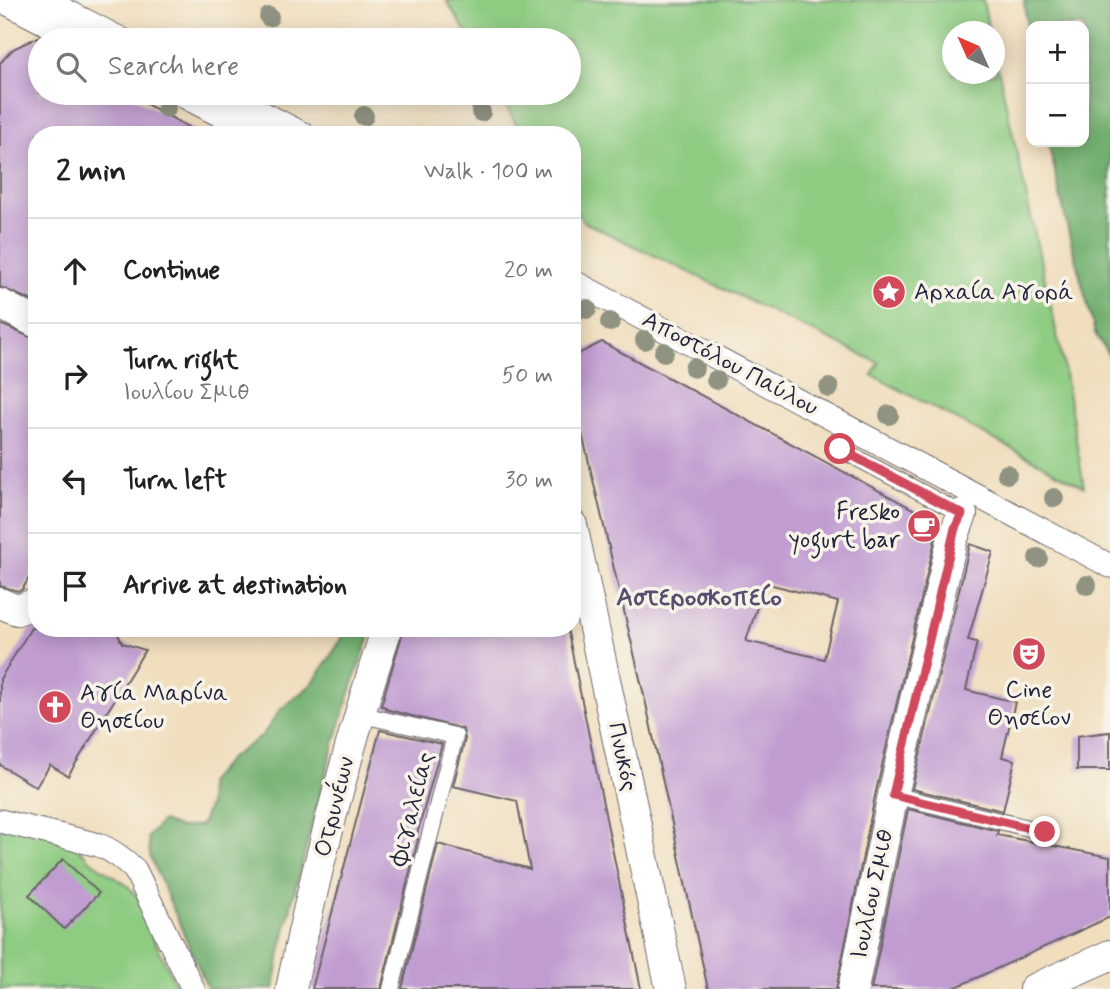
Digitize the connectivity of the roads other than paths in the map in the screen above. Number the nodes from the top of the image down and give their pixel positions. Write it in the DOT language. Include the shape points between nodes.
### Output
graph roads {
  1 [pos="8,0"];
  2 [pos="45,0"];
  3 [pos="62,28"];
  4 [pos="100,28"];
  5 [pos="209,105"];
  6 [pos="247,105"];
  7 [pos="249,126"];
  8 [pos="287,126"];
  9 [pos="581,286"];
  10 [pos="0,304"];
  11 [pos="28,318"];
  12 [pos="840,449"];
  13 [pos="967,503"];
  14 [pos="1110,566"];
  15 [pos="581,567"];
  16 [pos="0,603"];
  17 [pos="28,606"];
  18 [pos="384,637"];
  19 [pos="358,714"];
  20 [pos="893,795"];
  21 [pos="0,821"];
  22 [pos="1045,832"];
  23 [pos="1110,955"];
  24 [pos="193,989"];
  25 [pos="291,989"];
  26 [pos="391,989"];
  27 [pos="671,989"];
  28 [pos="853,989"];
  29 [pos="1034,989"];
  1 -- 3 [label="street"];
  2 -- 4 [label="street"];
  5 -- 7 [label="street"];
  6 -- 8 [label="street"];
  9 -- 13 [label="street, Αποστόλου Παύλου"];
  10 -- 11 [label="street"];
  12 -- 13 [label="lane"];
  13 -- 14 [label="street, Αποστόλου Παύλου"];
  13 -- 20 [label="street, Ιουλίου Σμιθ" via="955,528"];
  15 -- 27 [label="street, Πνυκός"];
  16 -- 17 [label="street" via="17,610"];
  18 -- 19 [label="street, Οτρυνέων"];
  19 -- 25 [label="street, Οτρυνέων"];
  19 -- 26 [label="lane, Φιγαλείας" via="455,736"];
  20 -- 22 [label="lane"];
  20 -- 28 [label="street, Ιουλίου Σμιθ"];
  21 -- 24 [label="street" via="99,845 125,859 135,870"];
  23 -- 29 [label="street"];
}
